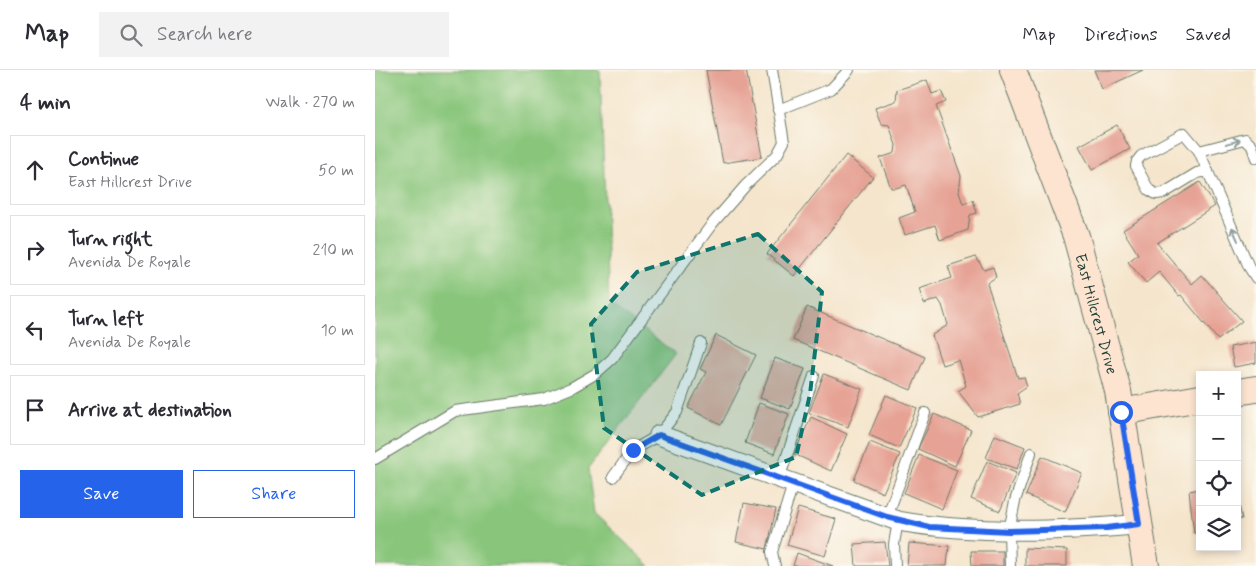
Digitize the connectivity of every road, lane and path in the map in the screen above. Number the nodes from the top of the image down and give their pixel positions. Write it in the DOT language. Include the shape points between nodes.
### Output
graph roads {
  1 [pos="772,70"];
  2 [pos="849,70"];
  3 [pos="1013,70"];
  4 [pos="778,110"];
  5 [pos="1199,151"];
  6 [pos="1256,158"];
  7 [pos="1208,171"];
  8 [pos="1256,278"];
  9 [pos="701,343"];
  10 [pos="814,376"];
  11 [pos="1256,388"];
  12 [pos="1241,391"];
  13 [pos="1196,399"];
  14 [pos="1121,412"];
  15 [pos="925,413"];
  16 [pos="659,435"];
  17 [pos="1031,452"];
  18 [pos="375,459"];
  19 [pos="613,477"];
  20 [pos="786,481"];
  21 [pos="892,519"];
  22 [pos="1139,524"];
  23 [pos="1009,531"];
  24 [pos="775,566"];
  25 [pos="895,566"];
  26 [pos="1011,566"];
  27 [pos="1146,566"];
  1 -- 4 [label="lane"];
  2 -- 4 [label="lane" via="831,89"];
  3 -- 14 [label="main road, East Hillcrest Drive" via="1077,236"];
  4 -- 18 [label="lane" via="784,142 777,155 712,224 612,360 571,388 544,399 455,411"];
  5 -- 6 [label="lane, one-way" via="1245,139 1252,146"];
  5 -- 7 [label="lane"];
  5 -- 7 [label="lane" via="1184,133 1141,156 1136,166 1149,190 1156,194 1164,194 1197,173"];
  8 -- 7 [label="lane, one-way"];
  9 -- 16 [label="lane" via="677,412"];
  10 -- 20 [label="lane"];
  11 -- 12 [label="main road"];
  13 -- 14 [label="main road"];
  14 -- 22 [label="main road, East Hillcrest Drive"];
  15 -- 21 [label="lane"];
  16 -- 19 [label="lane" via="633,450"];
  16 -- 20 [label="street"];
  17 -- 23 [label="lane" via="1015,500"];
  20 -- 21 [label="street"];
  20 -- 24 [label="lane" via="772,552"];
  21 -- 23 [label="street" via="929,527"];
  21 -- 25 [label="lane"];
  22 -- 23 [label="street"];
  22 -- 27 [label="main road, East Hillcrest Drive"];
  23 -- 26 [label="lane"];
}
